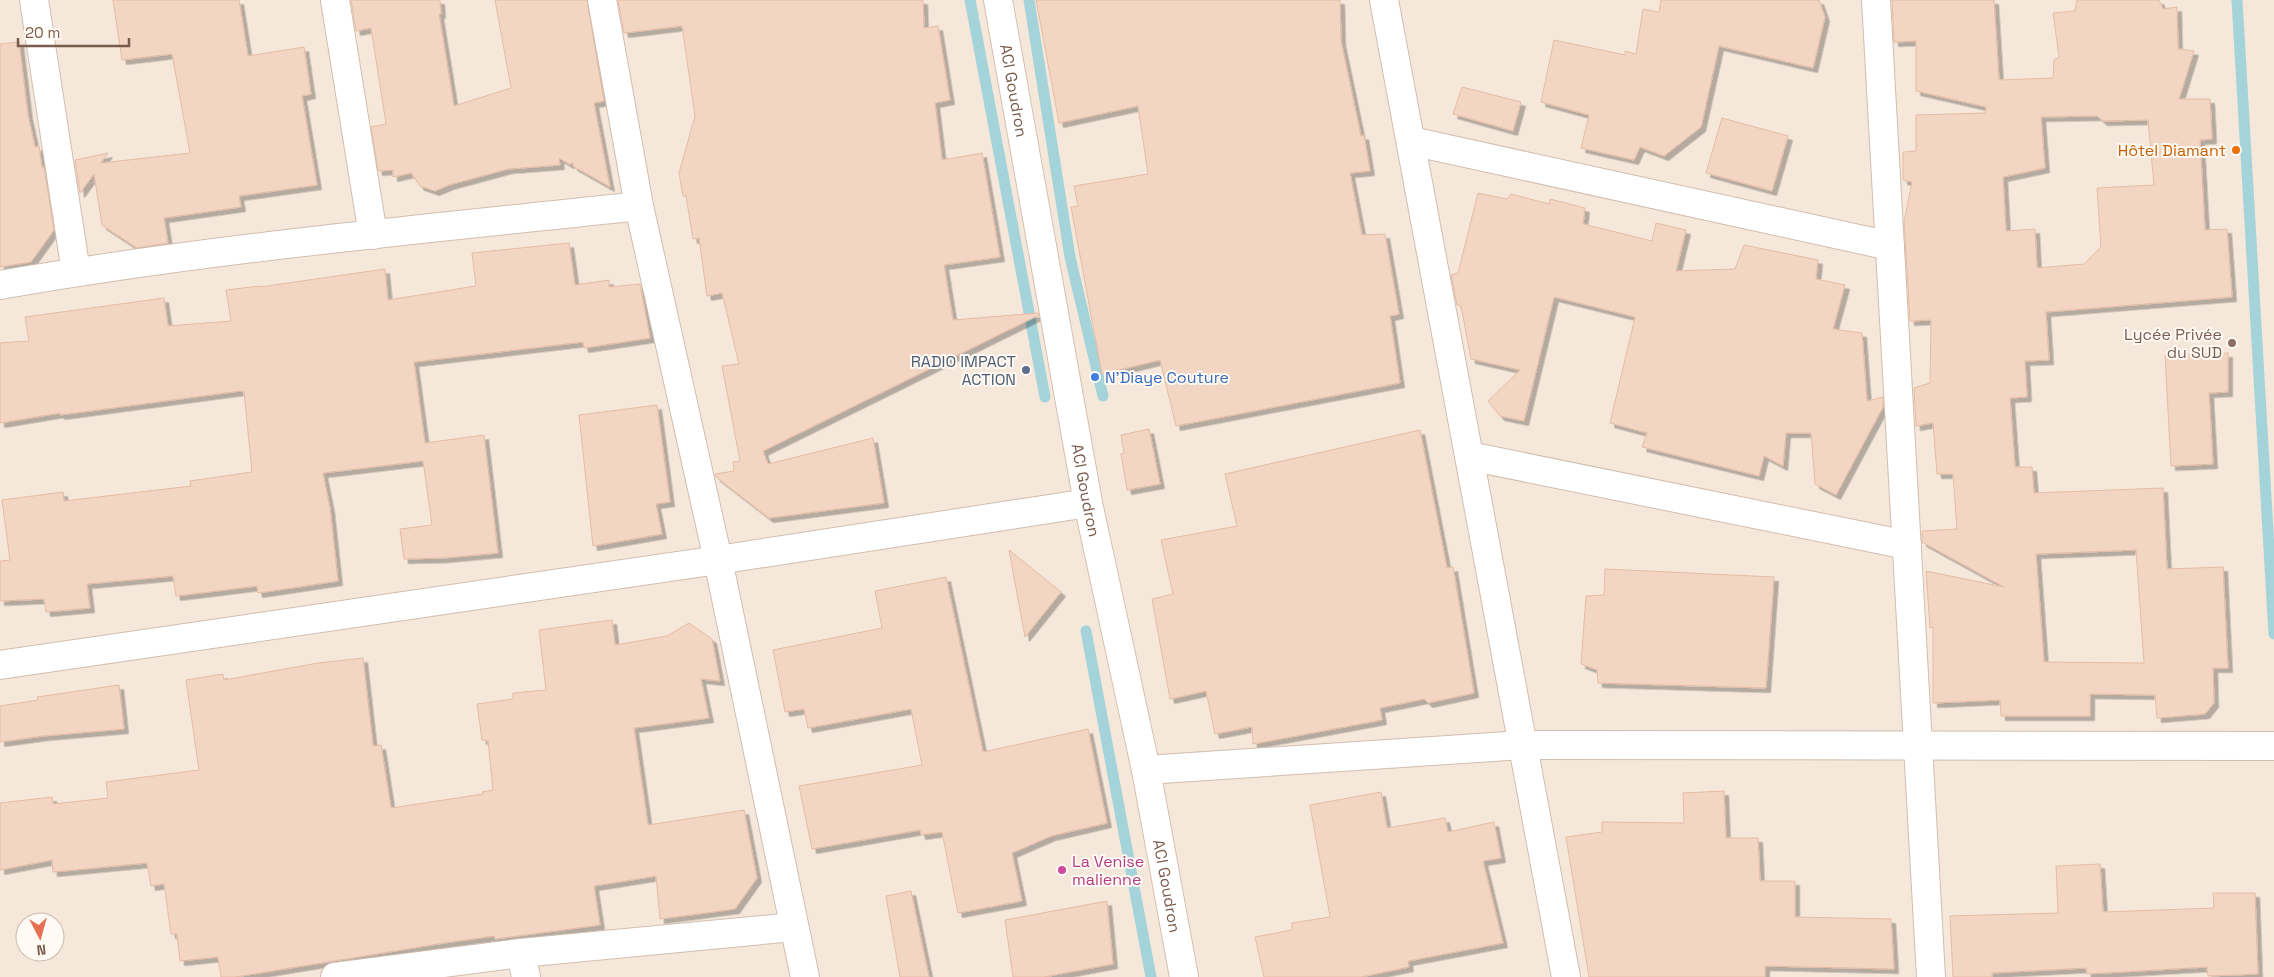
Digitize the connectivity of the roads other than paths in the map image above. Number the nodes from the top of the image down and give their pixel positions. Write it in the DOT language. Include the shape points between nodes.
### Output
graph roads {
  1 [pos="34,0"];
  2 [pos="335,0"];
  3 [pos="602,0"];
  4 [pos="998,0"];
  5 [pos="1384,0"];
  6 [pos="1876,0"];
  7 [pos="1410,141"];
  8 [pos="639,206"];
  9 [pos="373,234"];
  10 [pos="1890,246"];
  11 [pos="76,272"];
  12 [pos="0,285"];
  13 [pos="1469,456"];
  14 [pos="1088,503"];
  15 [pos="1907,545"];
  16 [pos="718,560"];
  17 [pos="0,665"];
  18 [pos="1524,746"];
  19 [pos="1918,746"];
  20 [pos="2274,746"];
  21 [pos="1146,770"];
  22 [pos="794,927"];
  23 [pos="524,965"];
  24 [pos="335,977"];
  25 [pos="805,977"];
  26 [pos="1184,977"];
  27 [pos="1566,977"];
  28 [pos="1932,977"];
  1 -- 11 [label="street"];
  2 -- 9 [label="street"];
  3 -- 8 [label="street"];
  4 -- 14 [label="street, ACI Goudron"];
  5 -- 7 [label="street"];
  6 -- 10 [label="street"];
  7 -- 10 [label="street"];
  7 -- 13 [label="street"];
  8 -- 9 [label="street"];
  8 -- 16 [label="street"];
  9 -- 11 [label="street"];
  10 -- 15 [label="street"];
  11 -- 12 [label="street"];
  13 -- 15 [label="street"];
  13 -- 18 [label="street"];
  14 -- 16 [label="street"];
  14 -- 21 [label="street, ACI Goudron"];
  15 -- 19 [label="street"];
  16 -- 17 [label="street"];
  16 -- 22 [label="street"];
  18 -- 19 [label="street"];
  18 -- 21 [label="street"];
  18 -- 27 [label="street"];
  19 -- 20 [label="street"];
  19 -- 28 [label="street"];
  21 -- 26 [label="street, ACI Goudron"];
  22 -- 23 [label="street"];
  22 -- 25 [label="street"];
  23 -- 24 [label="street"];
}
